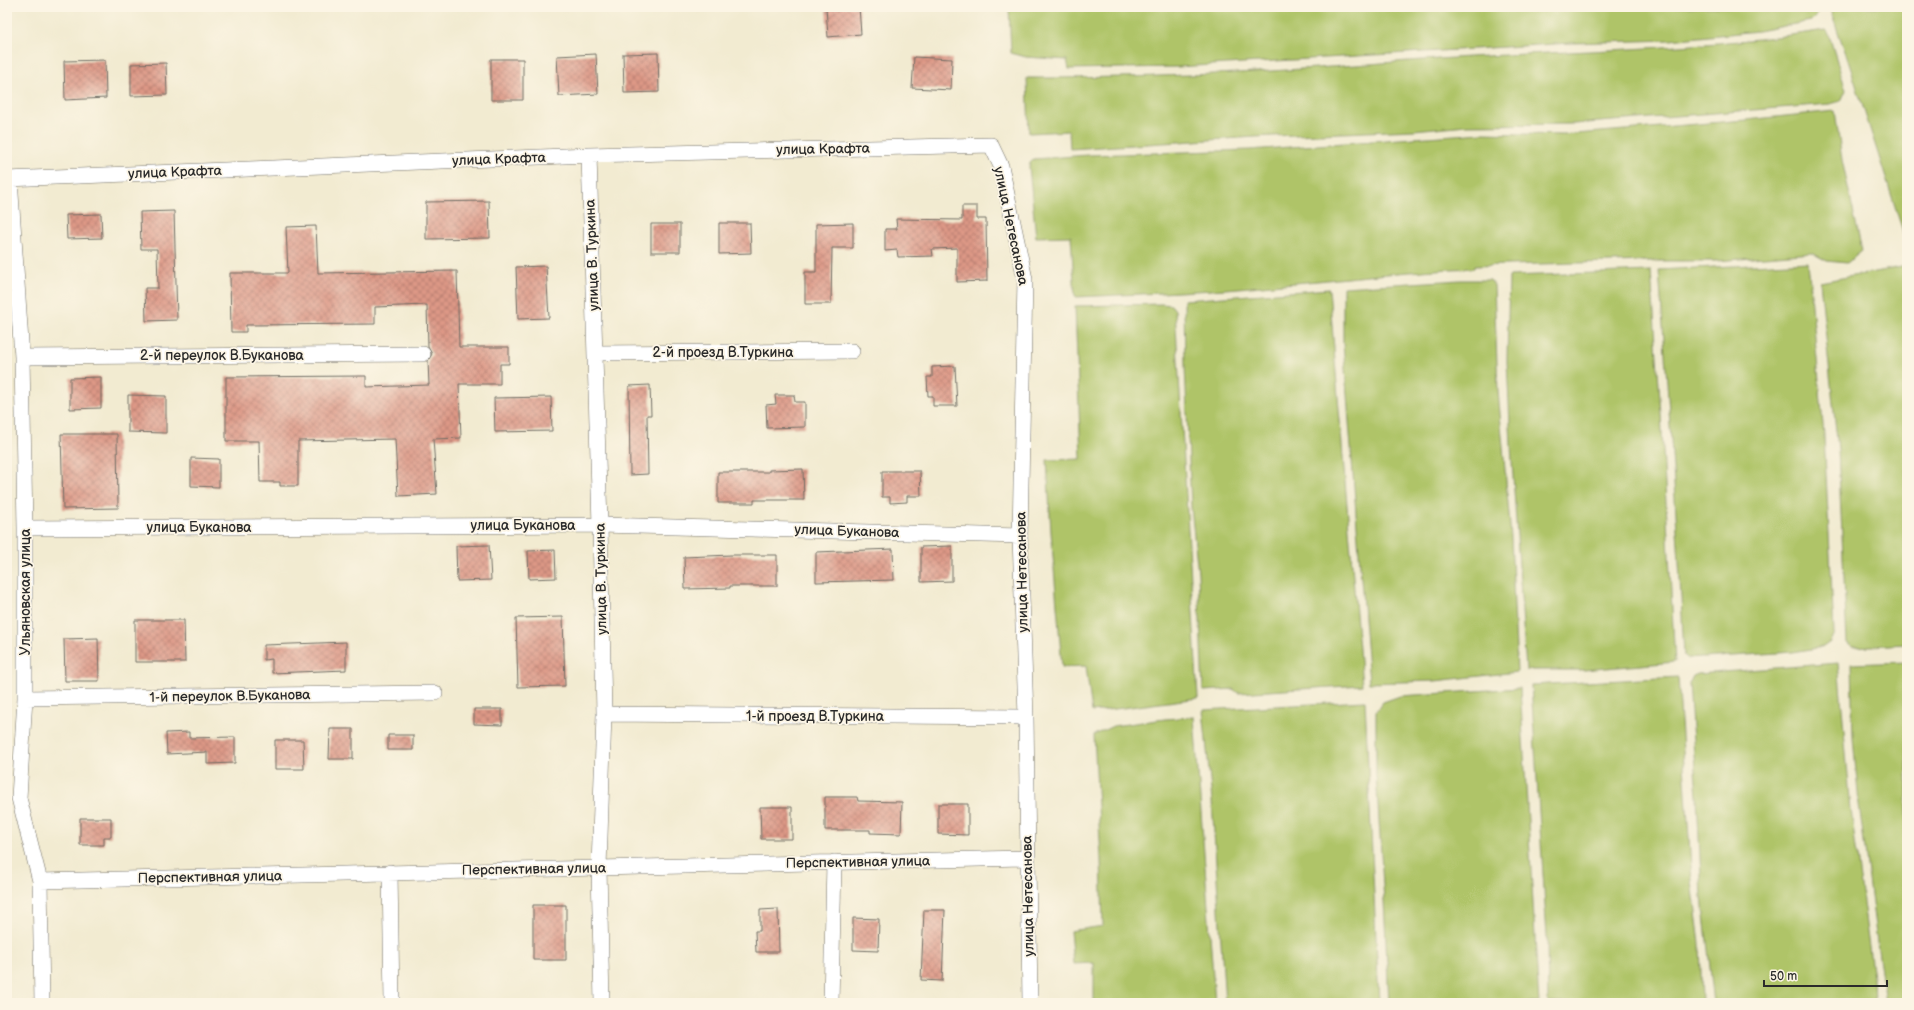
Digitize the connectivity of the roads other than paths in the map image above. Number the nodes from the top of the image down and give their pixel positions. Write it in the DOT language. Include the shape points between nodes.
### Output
graph roads {
  1 [pos="991,146"];
  2 [pos="589,155"];
  3 [pos="8,179"];
  4 [pos="852,351"];
  5 [pos="595,353"];
  6 [pos="423,354"];
  7 [pos="22,357"];
  8 [pos="600,524"];
  9 [pos="25,528"];
  10 [pos="1020,536"];
  11 [pos="435,693"];
  12 [pos="25,698"];
  13 [pos="604,714"];
  14 [pos="1026,717"];
  15 [pos="13,799"];
  16 [pos="1028,858"];
  17 [pos="834,862"];
  18 [pos="599,868"];
  19 [pos="390,872"];
  20 [pos="40,881"];
  21 [pos="42,1003"];
  22 [pos="392,1003"];
  23 [pos="602,1003"];
  24 [pos="831,1003"];
  25 [pos="1030,1003"];
  1 -- 2 [label="street, улица Крафта"];
  1 -- 10 [label="street, улица Нетесанова" via="1001,166 1025,279"];
  2 -- 3 [label="street, улица Крафта"];
  2 -- 5 [label="street, улица В. Туркина"];
  3 -- 7 [label="street, Ульяновская улица"];
  4 -- 5 [label="street, 2-й проезд В.Туркина"];
  5 -- 8 [label="street, улица В. Туркина"];
  6 -- 7 [label="street, 2-й переулок В.Буканова"];
  7 -- 9 [label="street, Ульяновская улица"];
  8 -- 9 [label="street, улица Буканова"];
  8 -- 10 [label="street, улица Буканова"];
  8 -- 13 [label="street, улица В. Туркина"];
  9 -- 12 [label="street, Ульяновская улица"];
  10 -- 14 [label="street, улица Нетесанова"];
  11 -- 12 [label="street, 1-й переулок В.Буканова"];
  12 -- 15 [label="street, Ульяновская улица"];
  13 -- 14 [label="street, 1-й проезд В.Туркина"];
  13 -- 18 [label="street, улица В. Туркина"];
  14 -- 16 [label="street, улица Нетесанова"];
  15 -- 20 [label="street, Ульяновская улица"];
  16 -- 17 [label="street, Перспективная улица"];
  16 -- 25 [label="street, улица Нетесанова"];
  17 -- 18 [label="street, Перспективная улица"];
  17 -- 24 [label="street"];
  18 -- 19 [label="street, Перспективная улица"];
  18 -- 23 [label="street, улица В. Туркина"];
  19 -- 20 [label="street, Перспективная улица"];
  19 -- 22 [label="street"];
  20 -- 21 [label="street, Ульяновская улица"];
}
